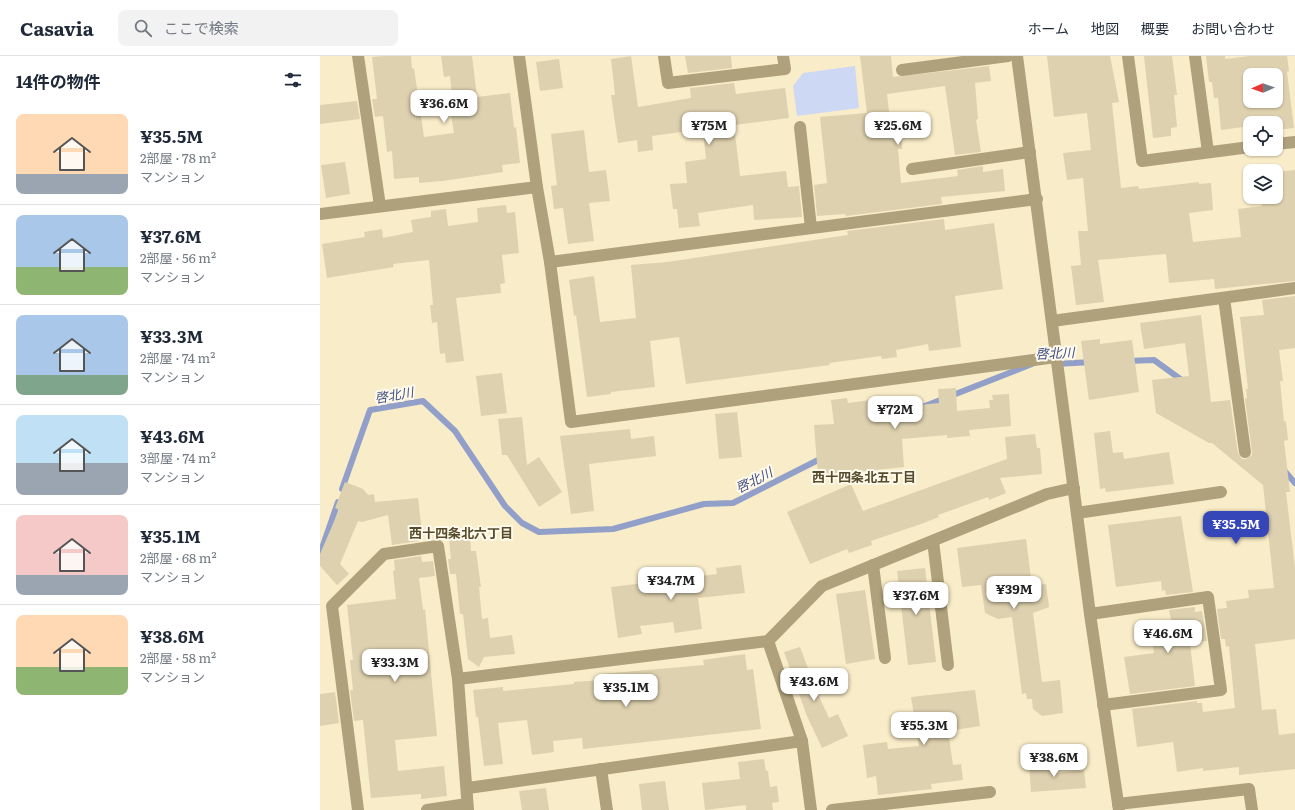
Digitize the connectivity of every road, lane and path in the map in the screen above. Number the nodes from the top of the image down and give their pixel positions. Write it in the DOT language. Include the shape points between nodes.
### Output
graph roads {
  1 [pos="358,56"];
  2 [pos="519,56"];
  3 [pos="664,56"];
  4 [pos="783,56"];
  5 [pos="1008,56"];
  6 [pos="1018,56"];
  7 [pos="1128,56"];
  8 [pos="1195,56"];
  9 [pos="902,70"];
  10 [pos="800,127"];
  11 [pos="1295,142"];
  12 [pos="1283,143"];
  13 [pos="1243,148"];
  14 [pos="1030,152"];
  15 [pos="1208,152"];
  16 [pos="912,169"];
  17 [pos="537,187"];
  18 [pos="1037,199"];
  19 [pos="380,206"];
  20 [pos="320,214"];
  21 [pos="811,228"];
  22 [pos="550,262"];
  23 [pos="1295,288"];
  24 [pos="1224,298"];
  25 [pos="1052,321"];
  26 [pos="1056,357"];
  27 [pos="1245,452"];
  28 [pos="1074,488"];
  29 [pos="1221,492"];
  30 [pos="1077,513"];
  31 [pos="933,541"];
  32 [pos="873,565"];
  33 [pos="1090,614"];
  34 [pos="768,641"];
  35 [pos="886,658"];
  36 [pos="948,664"];
  37 [pos="458,679"];
  38 [pos="1103,705"];
  39 [pos="802,741"];
  40 [pos="601,769"];
  41 [pos="468,788"];
  42 [pos="990,792"];
  43 [pos="468,807"];
  44 [pos="1118,807"];
  45 [pos="358,810"];
  46 [pos="427,810"];
  47 [pos="607,810"];
  48 [pos="812,810"];
  49 [pos="832,810"];
  50 [pos="1252,810"];
  1 -- 19 [label="street"];
  2 -- 17 [label="street"];
  3 -- 4 [label="street" via="668,83 785,69"];
  5 -- 9 [label="street"];
  6 -- 14 [label="street"];
  7 -- 15 [label="street" via="1142,161"];
  8 -- 15 [label="street"];
  10 -- 21 [label="street"];
  11 -- 12 [label="street"];
  13 -- 15 [label="street"];
  14 -- 16 [label="street"];
  14 -- 18 [label="street"];
  17 -- 19 [label="street"];
  17 -- 22 [label="street"];
  18 -- 21 [label="street"];
  18 -- 25 [label="street"];
  19 -- 20 [label="street"];
  21 -- 22 [label="street"];
  22 -- 26 [label="street" via="571,422"];
  23 -- 24 [label="street"];
  24 -- 25 [label="street"];
  24 -- 27 [label="street"];
  25 -- 26 [label="street"];
  26 -- 28 [label="street"];
  28 -- 30 [label="street"];
  28 -- 31 [label="street" via="1047,494"];
  29 -- 30 [label="street"];
  30 -- 33 [label="street"];
  31 -- 32 [label="street"];
  31 -- 36 [label="street"];
  32 -- 34 [label="street" via="822,586"];
  32 -- 35 [label="street"];
  33 -- 38 [label="street"];
  33 -- 38 [label="street" via="1208,597 1221,690"];
  34 -- 37 [label="street"];
  34 -- 39 [label="street"];
  37 -- 41 [label="street"];
  37 -- 45 [label="street" via="438,546 384,554 332,606"];
  38 -- 44 [label="street"];
  39 -- 40 [label="street"];
  39 -- 48 [label="street"];
  40 -- 41 [label="street"];
  40 -- 47 [label="street"];
  41 -- 43 [label="street"];
  42 -- 49 [label="street"];
  43 -- 46 [label="street"];
  44 -- 50 [label="street" via="1249,789"];
}
